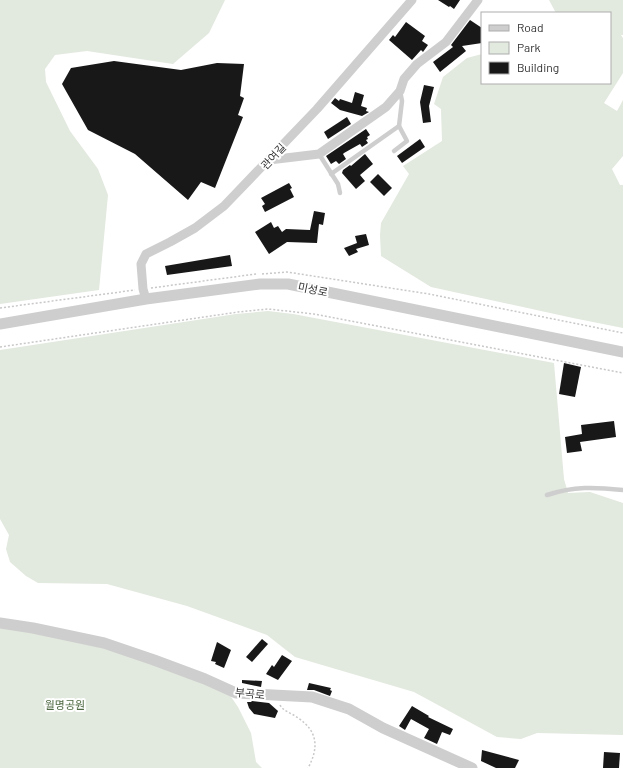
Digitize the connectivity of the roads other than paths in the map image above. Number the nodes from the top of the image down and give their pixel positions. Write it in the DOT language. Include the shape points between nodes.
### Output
graph roads {
  1 [pos="412,0"];
  2 [pos="478,0"];
  3 [pos="400,91"];
  4 [pos="399,126"];
  5 [pos="394,151"];
  6 [pos="319,154"];
  7 [pos="269,160"];
  8 [pos="331,174"];
  9 [pos="340,193"];
  10 [pos="146,299"];
  11 [pos="0,324"];
  12 [pos="623,352"];
  13 [pos="623,490"];
  14 [pos="547,495"];
  15 [pos="0,623"];
  16 [pos="472,768"];
  1 -- 7 [label="street, 관여길"];
  2 -- 3 [label="street" via="446,42 417,64 404,79"];
  3 -- 4 [label="lane" via="402,101"];
  3 -- 6 [label="street" via="386,107"];
  4 -- 5 [label="lane" via="407,141"];
  4 -- 8 [label="lane"];
  6 -- 7 [label="street"];
  6 -- 8 [label="lane"];
  7 -- 10 [label="street, 관여길" via="224,206 195,228 146,254 141,264"];
  8 -- 9 [label="lane" via="338,184"];
  10 -- 11 [label="street, 미성로"];
  10 -- 12 [label="street, 미성로" via="260,284 288,284"];
  13 -- 14 [label="lane" via="575,488"];
  15 -- 16 [label="street, 부곡로" via="104,643 205,679 236,693 312,697 349,709 383,728"];
}
